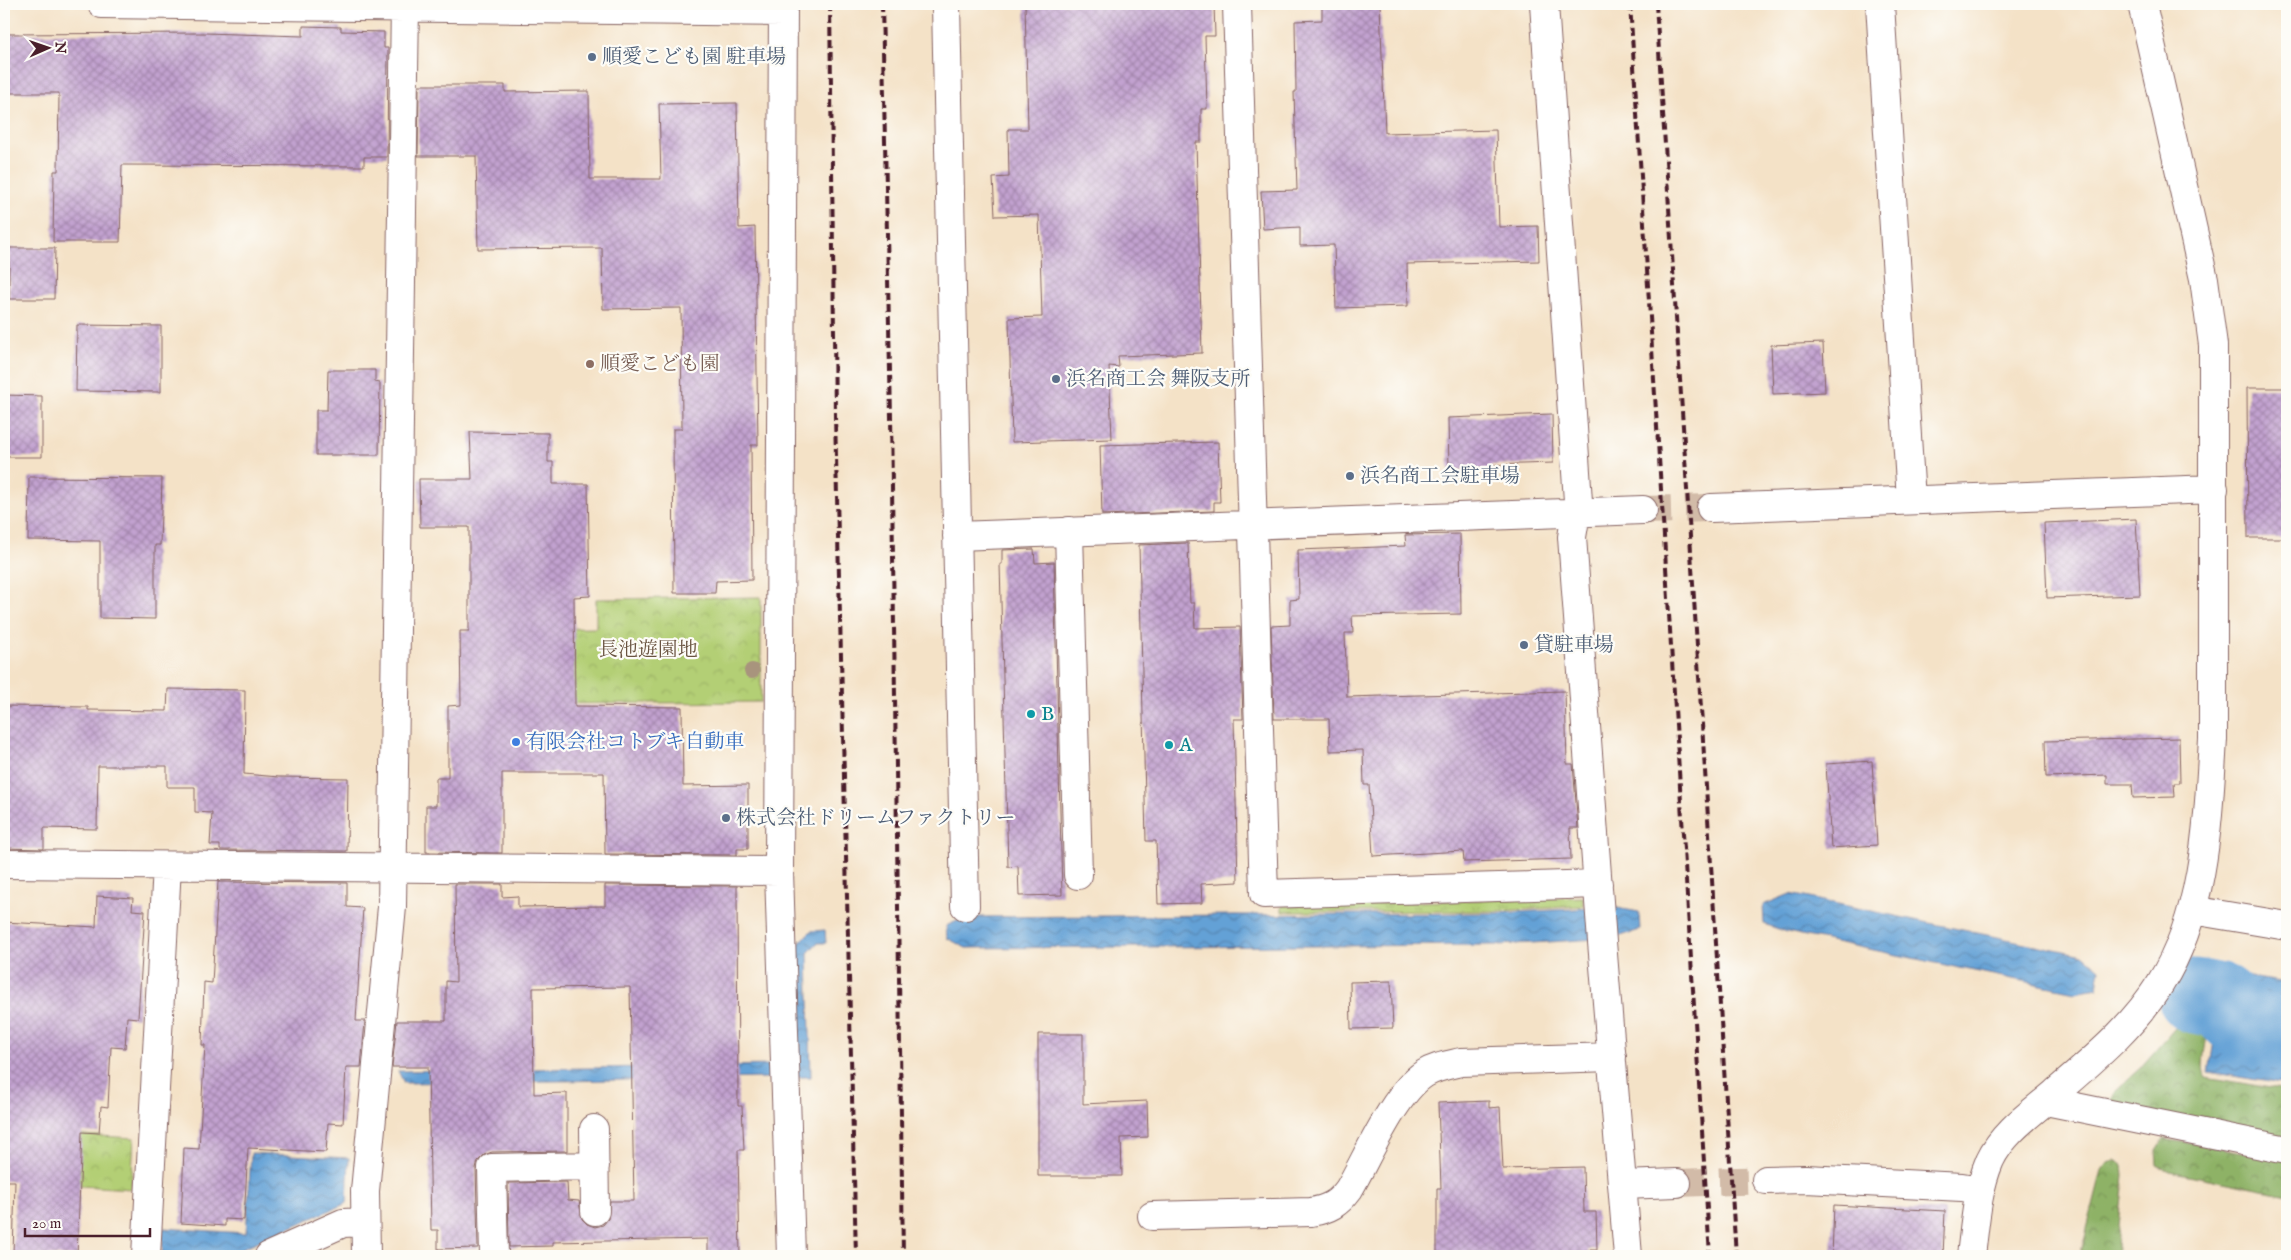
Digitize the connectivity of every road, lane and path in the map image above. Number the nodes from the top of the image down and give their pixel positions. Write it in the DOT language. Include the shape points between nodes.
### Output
graph roads {
  1 [pos="102,4"];
  2 [pos="946,4"];
  3 [pos="1238,4"];
  4 [pos="1544,4"];
  5 [pos="1880,4"];
  6 [pos="2142,4"];
  7 [pos="405,6"];
  8 [pos="783,8"];
  9 [pos="2214,489"];
  10 [pos="1910,500"];
  11 [pos="1711,508"];
  12 [pos="1643,510"];
  13 [pos="1576,513"];
  14 [pos="1253,525"];
  15 [pos="1069,531"];
  16 [pos="957,536"];
  17 [pos="4,864"];
  18 [pos="167,866"];
  19 [pos="392,868"];
  20 [pos="779,871"];
  21 [pos="1078,875"];
  22 [pos="1599,894"];
  23 [pos="965,906"];
  24 [pos="2192,910"];
  25 [pos="2287,926"];
  26 [pos="1612,1057"];
  27 [pos="2046,1101"];
  28 [pos="594,1129"];
  29 [pos="2287,1150"];
  30 [pos="595,1166"];
  31 [pos="1766,1180"];
  32 [pos="1677,1183"];
  33 [pos="1622,1185"];
  34 [pos="1980,1190"];
  35 [pos="596,1211"];
  36 [pos="1152,1216"];
  37 [pos="365,1222"];
  38 [pos="146,1256"];
  39 [pos="269,1256"];
  40 [pos="366,1256"];
  41 [pos="494,1256"];
  42 [pos="791,1256"];
  43 [pos="1628,1256"];
  44 [pos="1971,1256"];
  1 -- 7 [label="street"];
  2 -- 16 [label="street"];
  3 -- 14 [label="street"];
  4 -- 13 [label="street" via="1578,502"];
  5 -- 10 [label="street"];
  6 -- 9 [label="street" via="2210,312 2214,377"];
  7 -- 8 [label="street"];
  7 -- 19 [label="street"];
  8 -- 20 [label="street"];
  9 -- 10 [label="street"];
  9 -- 24 [label="street" via="2213,740 2209,796"];
  10 -- 11 [label="street"];
  12 -- 13 [label="street"];
  13 -- 14 [label="street"];
  13 -- 22 [label="street" via="1572,537"];
  14 -- 15 [label="street"];
  14 -- 22 [label="street" via="1264,894"];
  15 -- 16 [label="street"];
  15 -- 21 [label="street"];
  16 -- 23 [label="street"];
  17 -- 18 [label="street"];
  18 -- 19 [label="street"];
  18 -- 38 [label="street"];
  19 -- 20 [label="street"];
  19 -- 37 [label="street" via="392,907 365,1191"];
  20 -- 42 [label="street"];
  22 -- 26 [label="street"];
  24 -- 25 [label="street"];
  24 -- 27 [label="street" via="2178,951 2139,1014 2114,1042"];
  26 -- 33 [label="street"];
  26 -- 36 [label="street" via="1460,1062 1425,1074 1398,1101 1340,1202 1326,1210"];
  27 -- 29 [label="street"];
  27 -- 34 [label="street" via="2009,1134 1991,1159"];
  28 -- 30 [label="street"];
  30 -- 35 [label="street"];
  30 -- 41 [label="street" via="492,1168"];
  31 -- 34 [label="street" via="1806,1179"];
  32 -- 33 [label="street"];
  33 -- 43 [label="street"];
  34 -- 44 [label="street"];
  37 -- 39 [label="street" via="343,1223"];
  37 -- 40 [label="street"];
}
